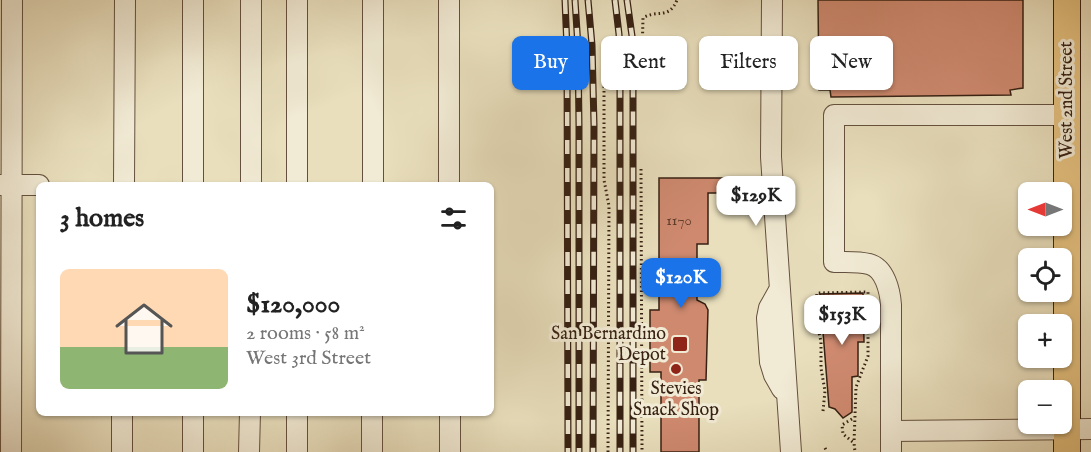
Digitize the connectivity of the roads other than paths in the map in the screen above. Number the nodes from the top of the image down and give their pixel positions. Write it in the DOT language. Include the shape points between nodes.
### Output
graph roads {
  1 [pos="12,0"];
  2 [pos="125,0"];
  3 [pos="194,0"];
  4 [pos="251,0"];
  5 [pos="297,0"];
  6 [pos="373,0"];
  7 [pos="449,0"];
  8 [pos="772,0"];
  9 [pos="1067,0"];
  10 [pos="1066,115"];
  11 [pos="124,182"];
  12 [pos="193,182"];
  13 [pos="250,182"];
  14 [pos="297,182"];
  15 [pos="373,182"];
  16 [pos="449,182"];
  17 [pos="6,185"];
  18 [pos="36,185"];
  19 [pos="122,416"];
  20 [pos="193,416"];
  21 [pos="250,416"];
  22 [pos="297,416"];
  23 [pos="372,416"];
  24 [pos="450,416"];
  25 [pos="891,431"];
  26 [pos="1075,437"];
  27 [pos="11,452"];
  28 [pos="122,452"];
  29 [pos="193,452"];
  30 [pos="249,452"];
  31 [pos="297,452"];
  32 [pos="372,452"];
  33 [pos="450,452"];
  34 [pos="791,452"];
  35 [pos="891,452"];
  1 -- 17 [label="street"];
  2 -- 11 [label="street"];
  3 -- 12 [label="street"];
  4 -- 13 [label="street"];
  5 -- 14 [label="street"];
  6 -- 15 [label="street"];
  7 -- 16 [label="street"];
  8 -- 34 [label="street" via="771,157"];
  9 -- 10 [label="main road, West 2nd Street"];
  10 -- 25 [label="street" via="834,115 834,262 871,264 881,273 889,290"];
  10 -- 26 [label="main road, West 2nd Street"];
  17 -- 18 [label="street"];
  17 -- 27 [label="street"];
  19 -- 28 [label="street"];
  20 -- 29 [label="street"];
  21 -- 30 [label="street"];
  22 -- 31 [label="street"];
  23 -- 32 [label="street"];
  24 -- 33 [label="street"];
  25 -- 26 [label="street"];
  25 -- 35 [label="street"];
}
